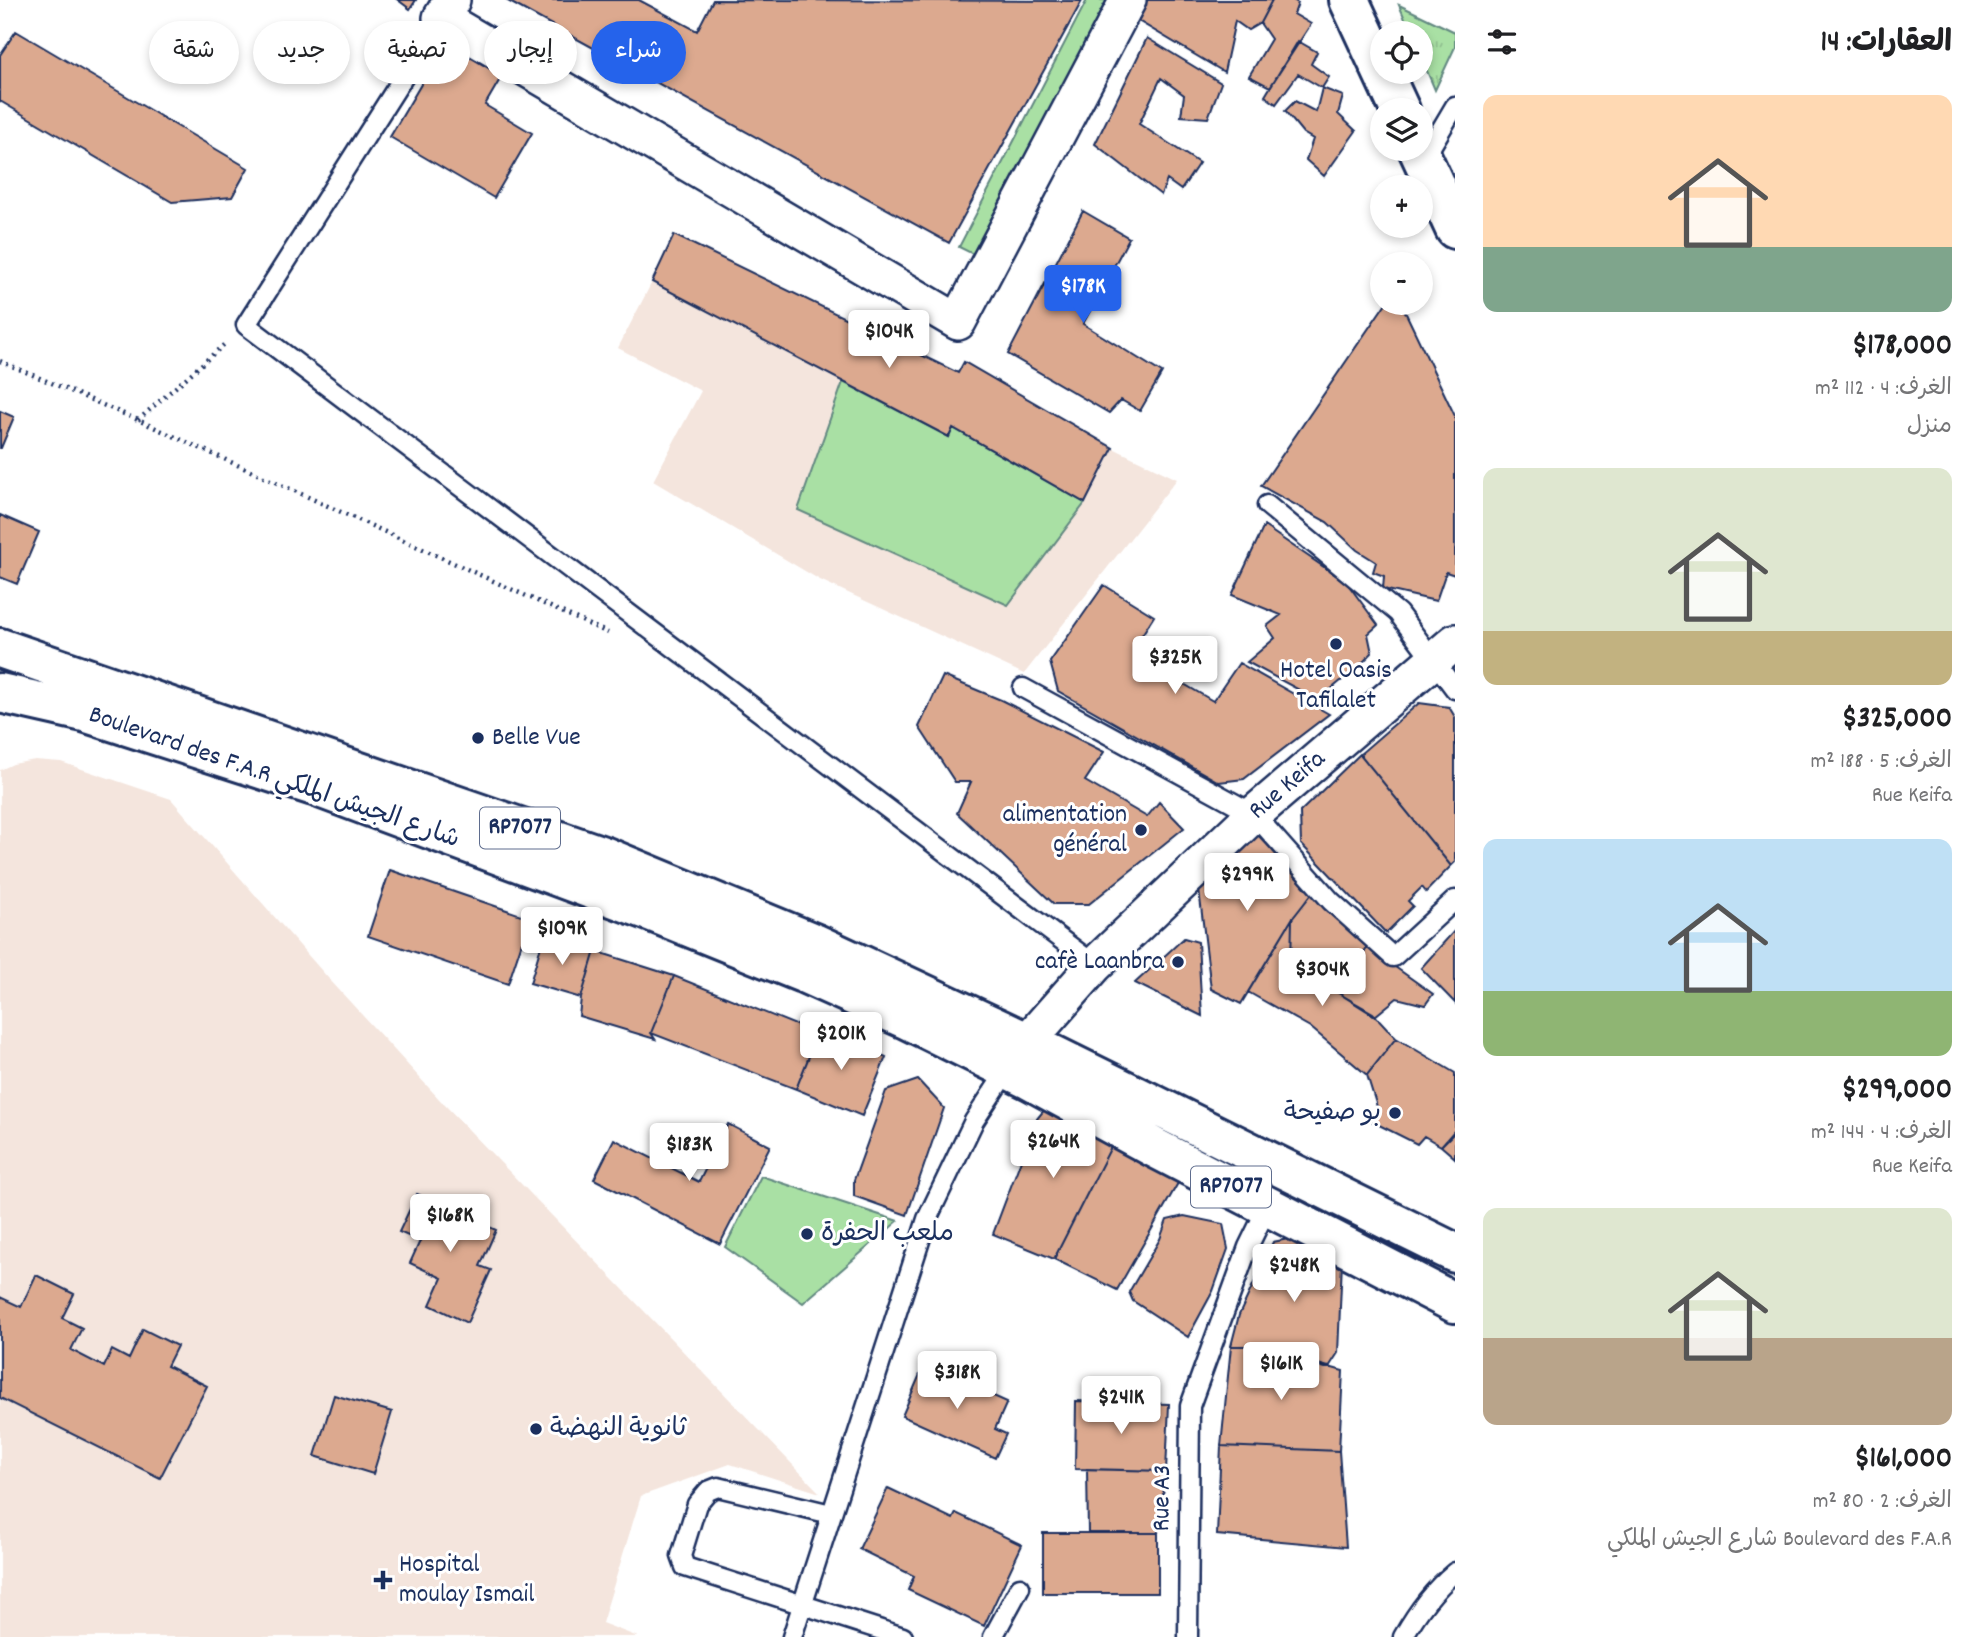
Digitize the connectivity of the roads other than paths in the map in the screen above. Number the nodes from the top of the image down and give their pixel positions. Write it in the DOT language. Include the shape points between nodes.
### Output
graph roads {
  1 [pos="1128,0"];
  2 [pos="1349,0"];
  3 [pos="446,9"];
  4 [pos="1394,98"];
  5 [pos="1455,106"];
  6 [pos="1433,136"];
  7 [pos="1423,161"];
  8 [pos="1455,229"];
  9 [pos="1267,505"];
  10 [pos="0,648"];
  11 [pos="1444,650"];
  12 [pos="1023,688"];
  13 [pos="1455,689"];
  14 [pos="0,693"];
  15 [pos="37,701"];
  16 [pos="0,718"];
  17 [pos="1254,814"];
  18 [pos="1455,900"];
  19 [pos="1095,965"];
  20 [pos="1017,1056"];
  21 [pos="1268,1206"];
  22 [pos="1455,1253"];
  23 [pos="1455,1303"];
  24 [pos="831,1514"];
  25 [pos="1455,1572"];
  26 [pos="1020,1587"];
  27 [pos="803,1604"];
  28 [pos="792,1637"];
  29 [pos="903,1637"];
  30 [pos="993,1637"];
  31 [pos="1188,1637"];
  32 [pos="1403,1637"];
  1 -- 3 [label="street" via="958,322"];
  2 -- 4 [label="main road"];
  3 -- 19 [label="lane" via="246,325"];
  5 -- 6 [label="lane"];
  7 -- 8 [label="main road"];
  9 -- 11 [label="lane"];
  10 -- 20 [label="main road, Boulevard des F.A.R شارع الجيش الملكي / RP7077" via="606,857 814,943"];
  11 -- 13 [label="lane"];
  11 -- 17 [label="street, Rue Keifa"];
  12 -- 17 [label="lane"];
  14 -- 15 [label="main road, Boulevard des F.A.R شارع الجيش الملكي / RP7077"];
  15 -- 16 [label="main road"];
  15 -- 20 [label="main road, Boulevard des F.A.R شارع الجيش الملكي / RP7077" via="145,730 314,786 647,910 908,1020"];
  17 -- 18 [label="lane" via="1331,901 1393,957"];
  17 -- 19 [label="street, Rue Keifa"];
  19 -- 20 [label="street, Rue Keifa"];
  20 -- 21 [label="main road, Boulevard des F.A.R شارع الجيش الملكي / RP7077"];
  20 -- 22 [label="main road, Boulevard des F.A.R شارع الجيش الملكي / RP7077"];
  20 -- 24 [label="lane" via="974,1121 926,1219"];
  21 -- 23 [label="main road, Boulevard des F.A.R شارع الجيش الملكي / RP7077"];
  21 -- 31 [label="lane, Rue A3" via="1248,1247 1190,1406"];
  24 -- 27 [label="lane"];
  24 -- 27 [label="lane" via="718,1487 697,1504 681,1556 685,1567"];
  25 -- 32 [label="lane" via="1430,1595"];
  26 -- 30 [label="lane"];
  27 -- 28 [label="lane"];
  27 -- 29 [label="lane"];
}
